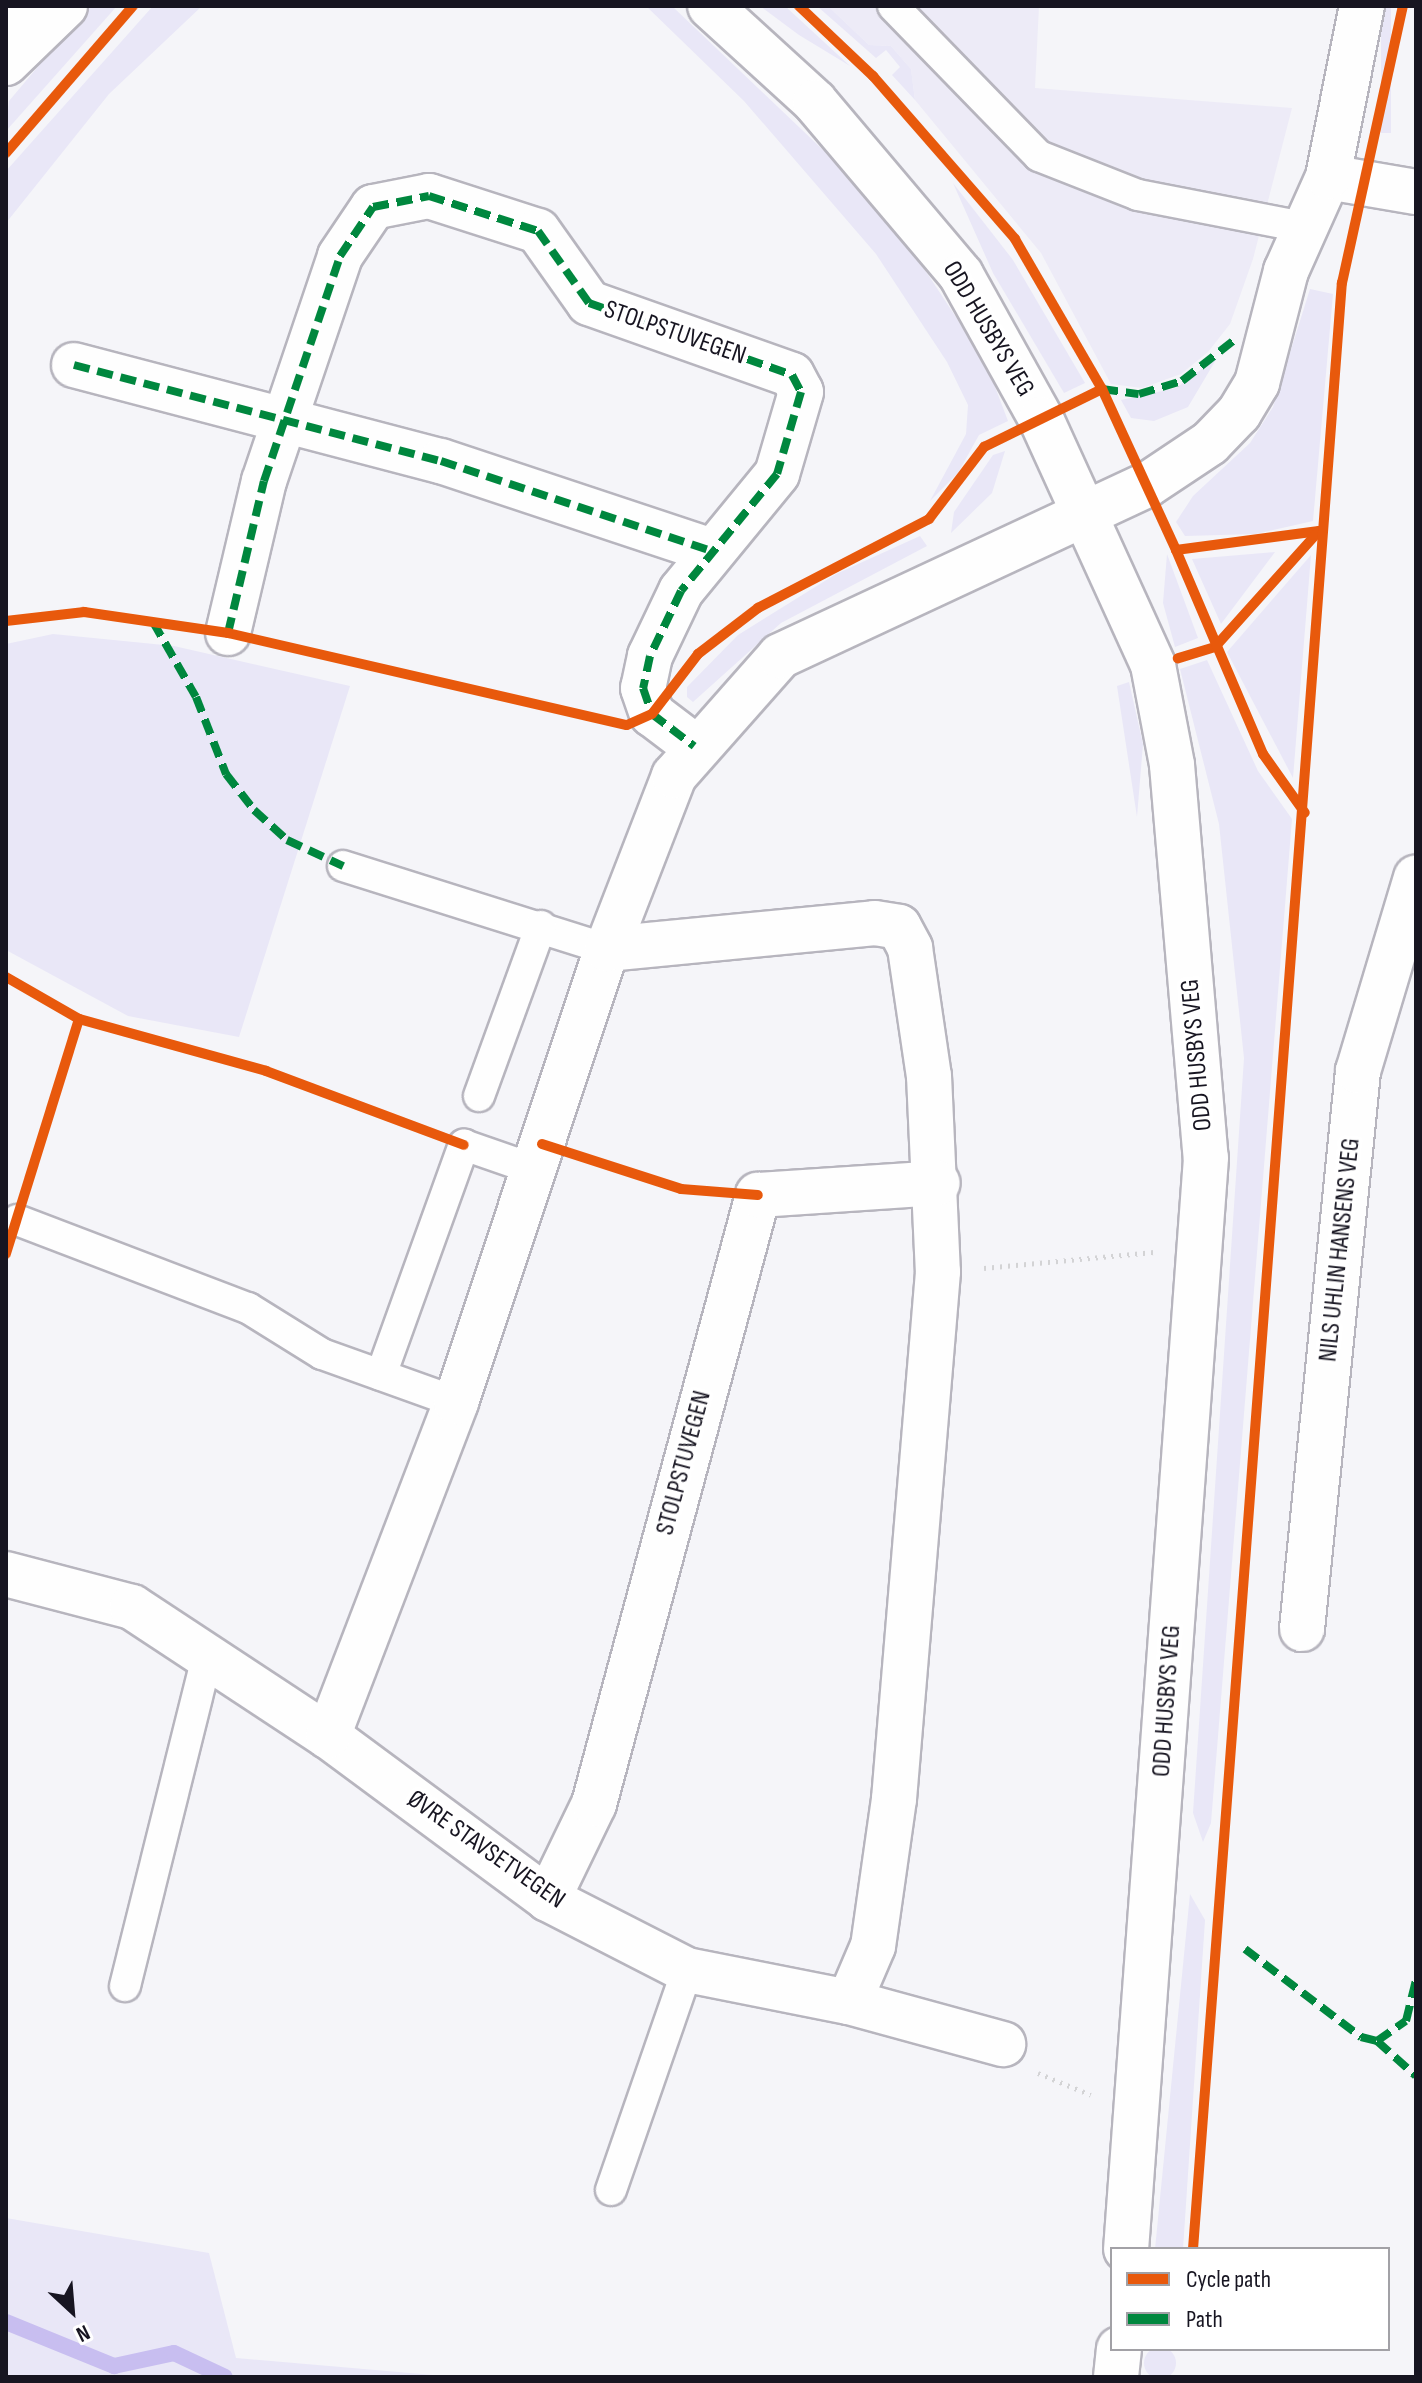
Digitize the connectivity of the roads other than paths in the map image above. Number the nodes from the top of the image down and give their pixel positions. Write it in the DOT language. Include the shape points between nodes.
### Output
graph roads {
  1 [pos="15,6"];
  2 [pos="65,6"];
  3 [pos="710,6"];
  4 [pos="893,6"];
  5 [pos="1362,6"];
  6 [pos="6,21"];
  7 [pos="6,63"];
  8 [pos="1328,177"];
  9 [pos="1416,192"];
  10 [pos="1303,227"];
  11 [pos="74,365"];
  12 [pos="285,421"];
  13 [pos="1087,514"];
  14 [pos="712,551"];
  15 [pos="228,633"];
  16 [pos="694,746"];
  17 [pos="343,866"];
  18 [pos="1416,878"];
  19 [pos="541,926"];
  20 [pos="607,949"];
  21 [pos="479,1096"];
  22 [pos="533,1169"];
  23 [pos="938,1183"];
  24 [pos="17,1220"];
  25 [pos="381,1375"];
  26 [pos="456,1402"];
  27 [pos="6,1574"];
  28 [pos="1302,1629"];
  29 [pos="207,1656"];
  30 [pos="328,1736"];
  31 [pos="548,1899"];
  32 [pos="687,1970"];
  33 [pos="125,1986"];
  34 [pos="849,2002"];
  35 [pos="1003,2044"];
  36 [pos="611,2190"];
  37 [pos="1126,2247"];
  38 [pos="1119,2351"];
  39 [pos="1116,2377"];
  1 -- 6 [label="street"];
  2 -- 7 [label="street"];
  3 -- 13 [label="street, ODD HUSBYS VEG" via="815,102 961,275"];
  4 -- 10 [label="lane" via="1039,156 1138,195"];
  5 -- 8 [label="street"];
  8 -- 9 [label="street"];
  8 -- 10 [label="street"];
  10 -- 13 [label="street" via="1257,383 1239,413 1210,443"];
  11 -- 12 [label="street"];
  12 -- 14 [label="street" via="441,461"];
  12 -- 14 [label="street, STOLPSTUVEGEN" via="354,227 373,207 429,196 538,231 589,303 792,375 801,392 777,474"];
  12 -- 15 [label="street, STOLPSTUVEGEN"];
  13 -- 16 [label="street" via="824,630 780,656"];
  13 -- 37 [label="street, ODD HUSBYS VEG" via="1153,665 1172,765 1206,1158"];
  14 -- 16 [label="street, STOLPSTUVEGEN" via="681,591 643,688 652,714"];
  16 -- 20 [label="street" via="674,776"];
  17 -- 19 [label="lane"];
  18 -- 28 [label="street, NILS UHLIN HANSENS VEG" via="1358,1071"];
  19 -- 20 [label="lane"];
  19 -- 21 [label="lane"];
  20 -- 22 [label="street"];
  20 -- 23 [label="street" via="899,927 910,948"];
  22 -- 25 [label="lane" via="464,1145"];
  22 -- 26 [label="street"];
  23 -- 31 [label="street, STOLPSTUVEGEN" via="758,1195 594,1804"];
  23 -- 34 [label="street" via="938,1272 894,1799 873,1946"];
  24 -- 25 [label="lane" via="248,1308 322,1354"];
  25 -- 26 [label="lane"];
  26 -- 30 [label="street"];
  27 -- 29 [label="street, ØVRE STAVSETVEGEN" via="132,1607"];
  29 -- 30 [label="street, ØVRE STAVSETVEGEN"];
  29 -- 33 [label="lane"];
  30 -- 31 [label="street, ØVRE STAVSETVEGEN"];
  31 -- 32 [label="street, ØVRE STAVSETVEGEN"];
  32 -- 34 [label="street, ØVRE STAVSETVEGEN"];
  32 -- 36 [label="lane"];
  34 -- 35 [label="street, ØVRE STAVSETVEGEN"];
  38 -- 39 [label="street"];
}
